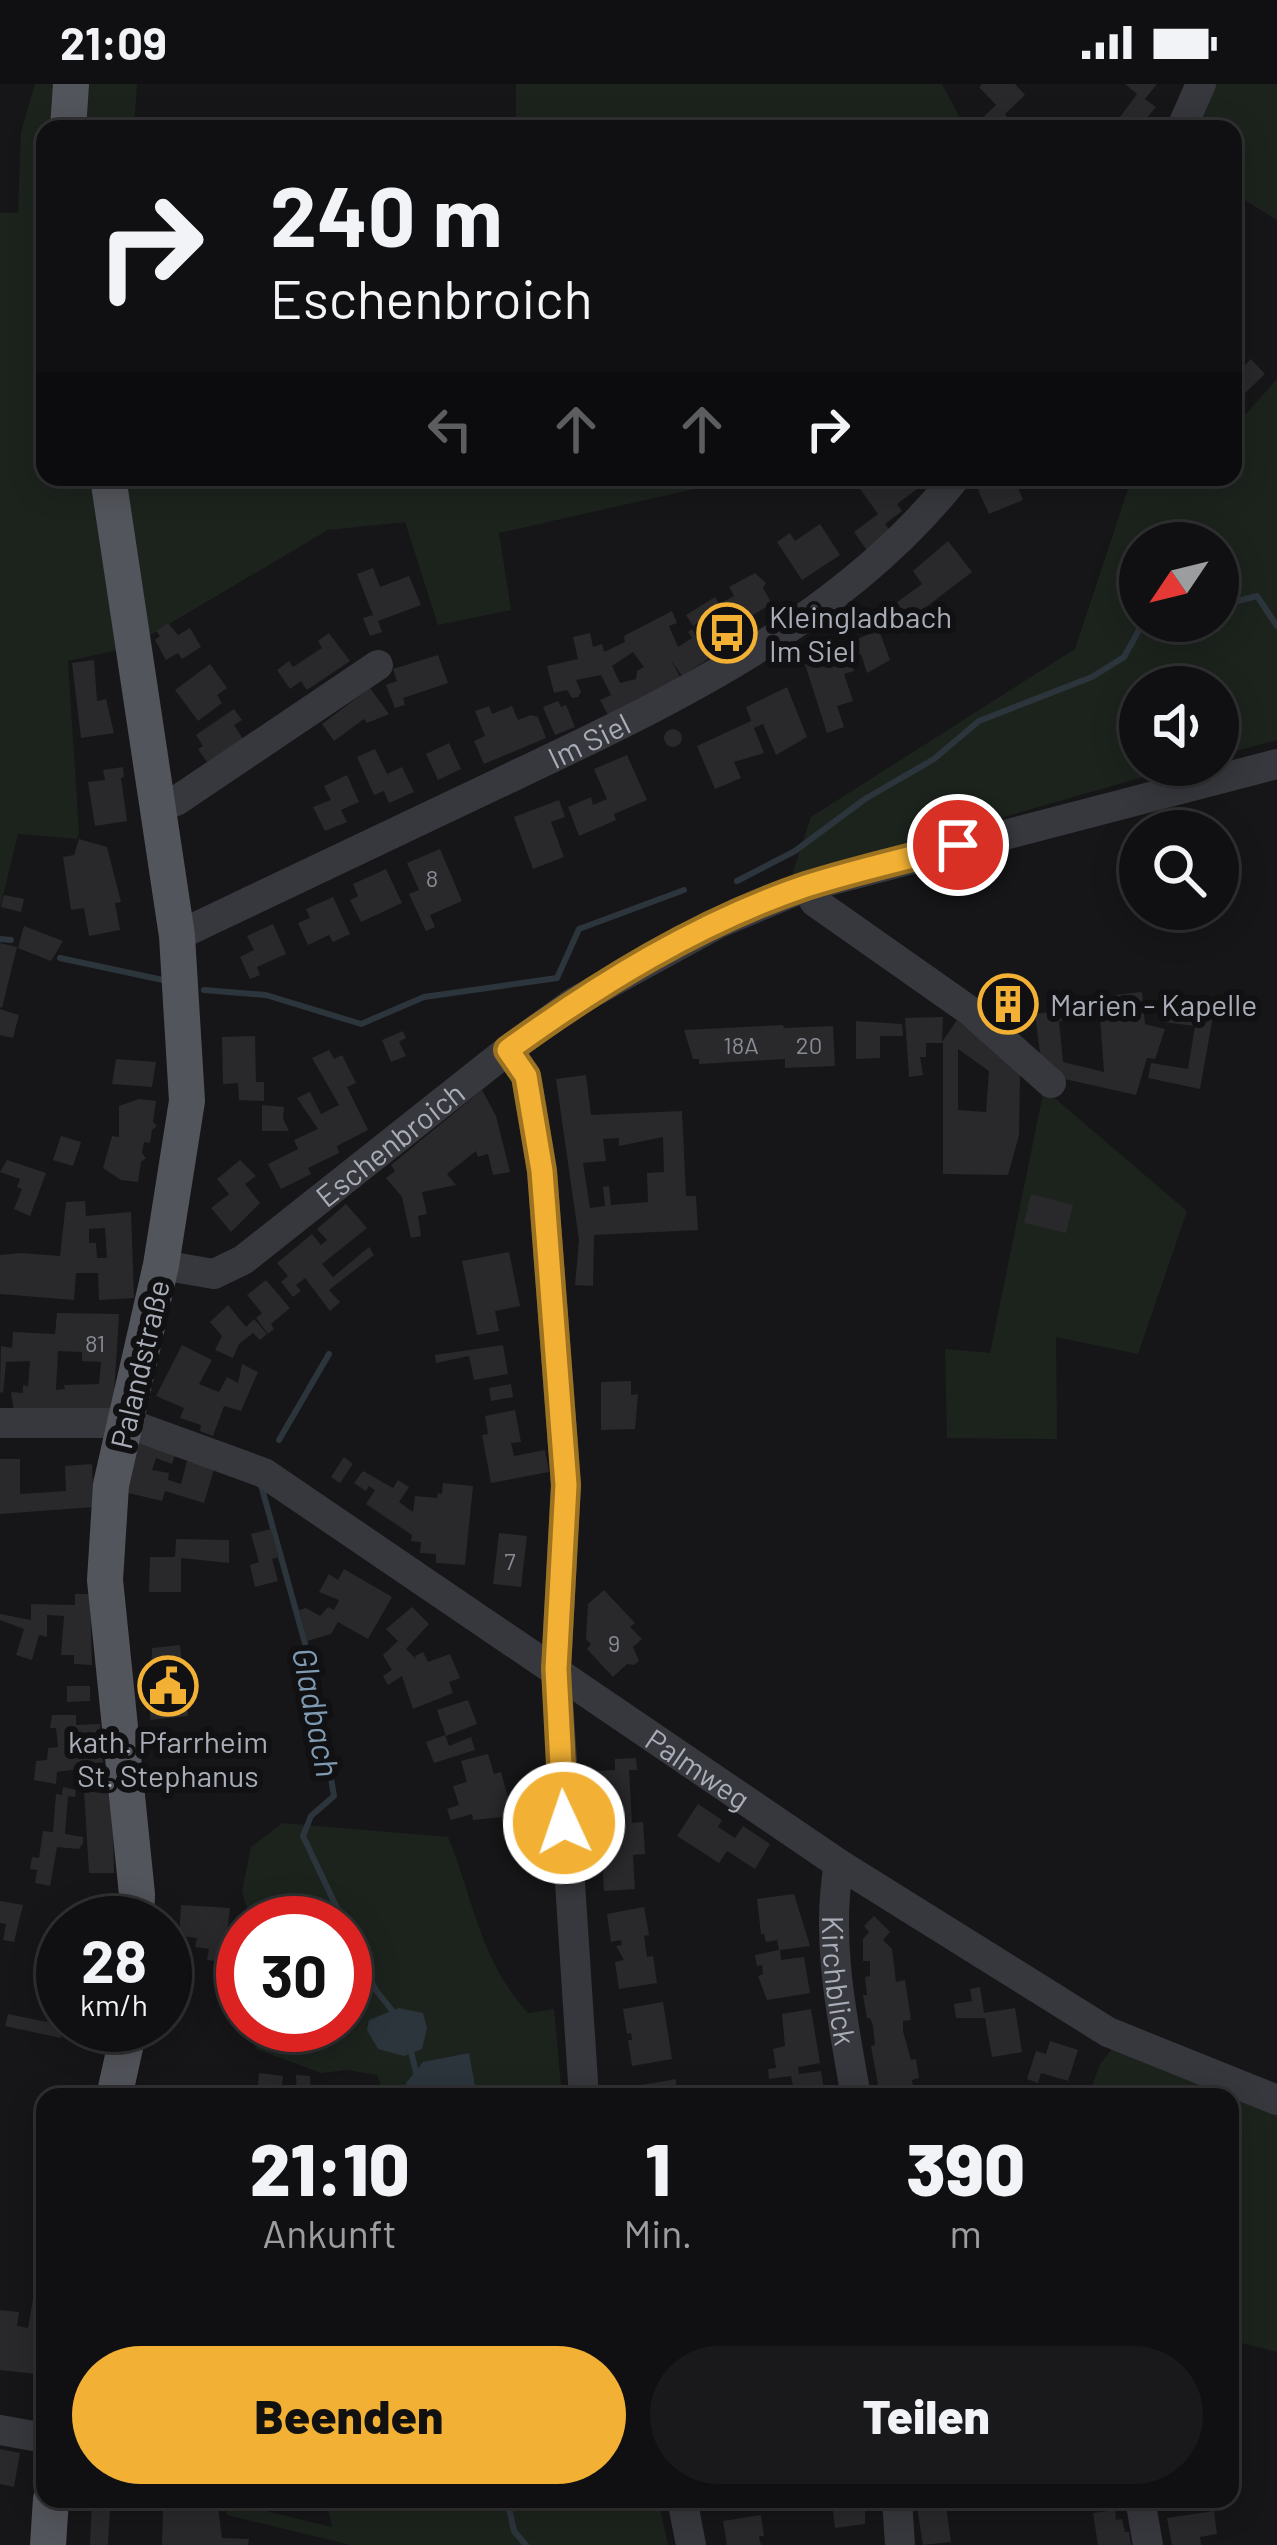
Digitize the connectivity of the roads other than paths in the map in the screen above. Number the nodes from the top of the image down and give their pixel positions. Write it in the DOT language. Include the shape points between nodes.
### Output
graph roads {
  1 [pos="71,84"];
  2 [pos="1201,84"];
  3 [pos="69,120"];
  4 [pos="1185,120"];
  5 [pos="109,486"];
  6 [pos="949,486"];
  7 [pos="378,664"];
  8 [pos="1277,764"];
  9 [pos="158,806"];
  10 [pos="805,886"];
  11 [pos="177,936"];
  12 [pos="508,1050"];
  13 [pos="1051,1083"];
  14 [pos="160,1265"];
  15 [pos="0,1423"];
  16 [pos="127,1423"];
  17 [pos="556,1669"];
  18 [pos="839,1864"];
  19 [pos="137,1896"];
  20 [pos="124,2052"];
  21 [pos="116,2088"];
  22 [pos="583,2088"];
  23 [pos="854,2088"];
  24 [pos="1277,2099"];
  25 [pos="0,2430"];
  26 [pos="36,2436"];
  27 [pos="51,2508"];
  28 [pos="684,2508"];
  29 [pos="898,2508"];
  30 [pos="1142,2508"];
  31 [pos="48,2545"];
  32 [pos="692,2545"];
  33 [pos="900,2545"];
  34 [pos="1148,2545"];
  1 -- 3 [label="main road"];
  2 -- 4 [label="street"];
  5 -- 9 [label="main road, Palandstraße"];
  6 -- 11 [label="street, Im Siel" via="872,568 730,665"];
  7 -- 9 [label="street"];
  8 -- 10 [label="street, Eschenbroich"];
  9 -- 11 [label="main road, Palandstraße"];
  10 -- 12 [label="street, Eschenbroich" via="642,962"];
  10 -- 13 [label="street" via="842,924 970,1011"];
  11 -- 14 [label="main road, Palandstraße" via="187,1101"];
  12 -- 14 [label="street, Eschenbroich" via="243,1260 214,1274"];
  12 -- 17 [label="street" via="526,1076 548,1243 566,1485"];
  14 -- 16 [label="main road, Palandstraße"];
  15 -- 16 [label="street"];
  16 -- 17 [label="street, Palmweg" via="264,1473"];
  16 -- 19 [label="main road, Palandstraße" via="111,1485 105,1580"];
  17 -- 18 [label="street, Palmweg"];
  17 -- 22 [label="street"];
  18 -- 23 [label="street, Kirchblick" via="837,1985"];
  18 -- 24 [label="street, Palmweg" via="1108,2032"];
  20 -- 21 [label="main road"];
  25 -- 26 [label="street"];
  27 -- 31 [label="main road"];
  28 -- 32 [label="street"];
  29 -- 33 [label="street"];
  30 -- 34 [label="street"];
}
